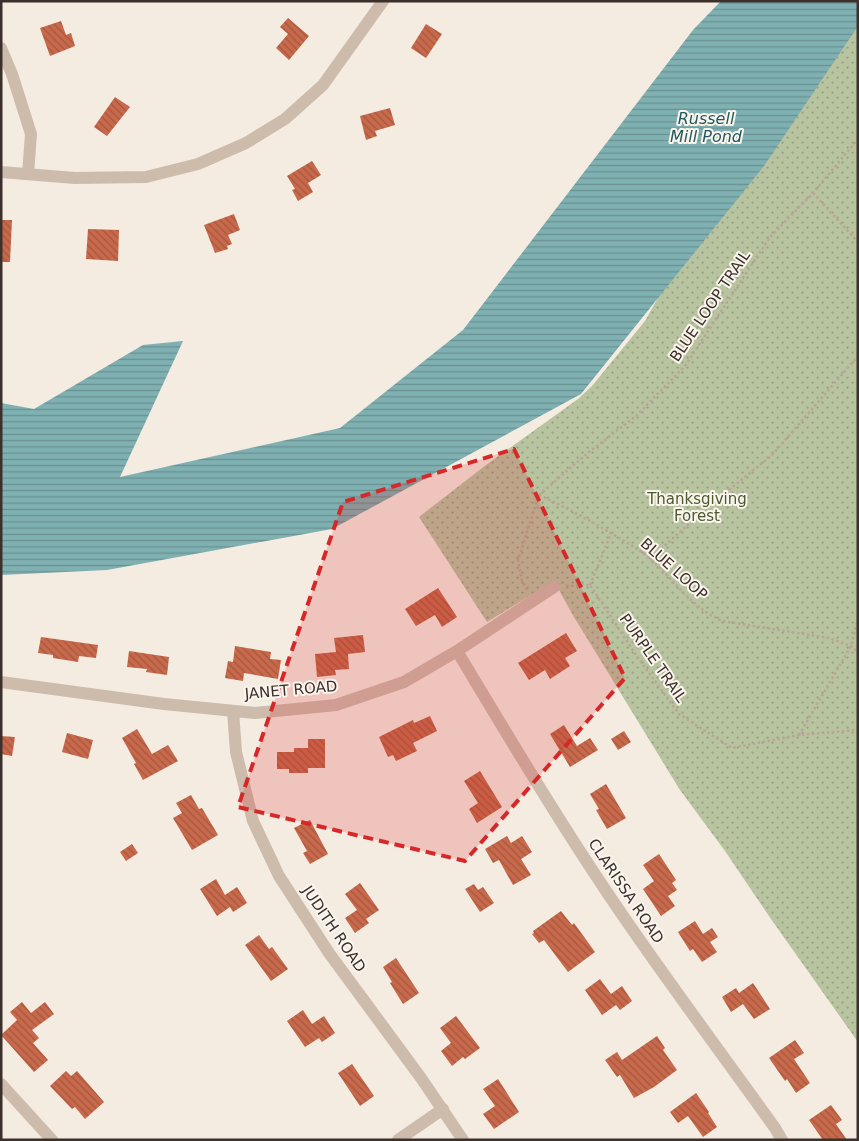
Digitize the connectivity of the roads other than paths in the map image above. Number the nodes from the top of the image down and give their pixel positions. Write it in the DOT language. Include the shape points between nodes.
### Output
graph roads {
  1 [pos="383,1"];
  2 [pos="1,48"];
  3 [pos="1,172"];
  4 [pos="28,174"];
  5 [pos="554,586"];
  6 [pos="457,651"];
  7 [pos="1,682"];
  8 [pos="233,711"];
  9 [pos="1,1084"];
  10 [pos="442,1109"];
  11 [pos="52,1140"];
  12 [pos="398,1140"];
  13 [pos="463,1140"];
  14 [pos="782,1140"];
  1 -- 4 [label="street" via="322,85 285,119 246,144 198,164 146,178"];
  2 -- 4 [label="street" via="31,134"];
  3 -- 4 [label="street"];
  5 -- 6 [label="street, JANET ROAD"];
  6 -- 8 [label="street, JANET ROAD" via="404,682 336,705 255,713"];
  6 -- 14 [label="street, CLARISSA ROAD" via="564,828 630,927"];
  7 -- 8 [label="street, JANET ROAD"];
  8 -- 10 [label="street, JUDITH ROAD" via="236,752 253,821 279,876 329,953"];
  9 -- 11 [label="street"];
  10 -- 12 [label="street"];
  10 -- 13 [label="street, JUDITH ROAD"];
}
